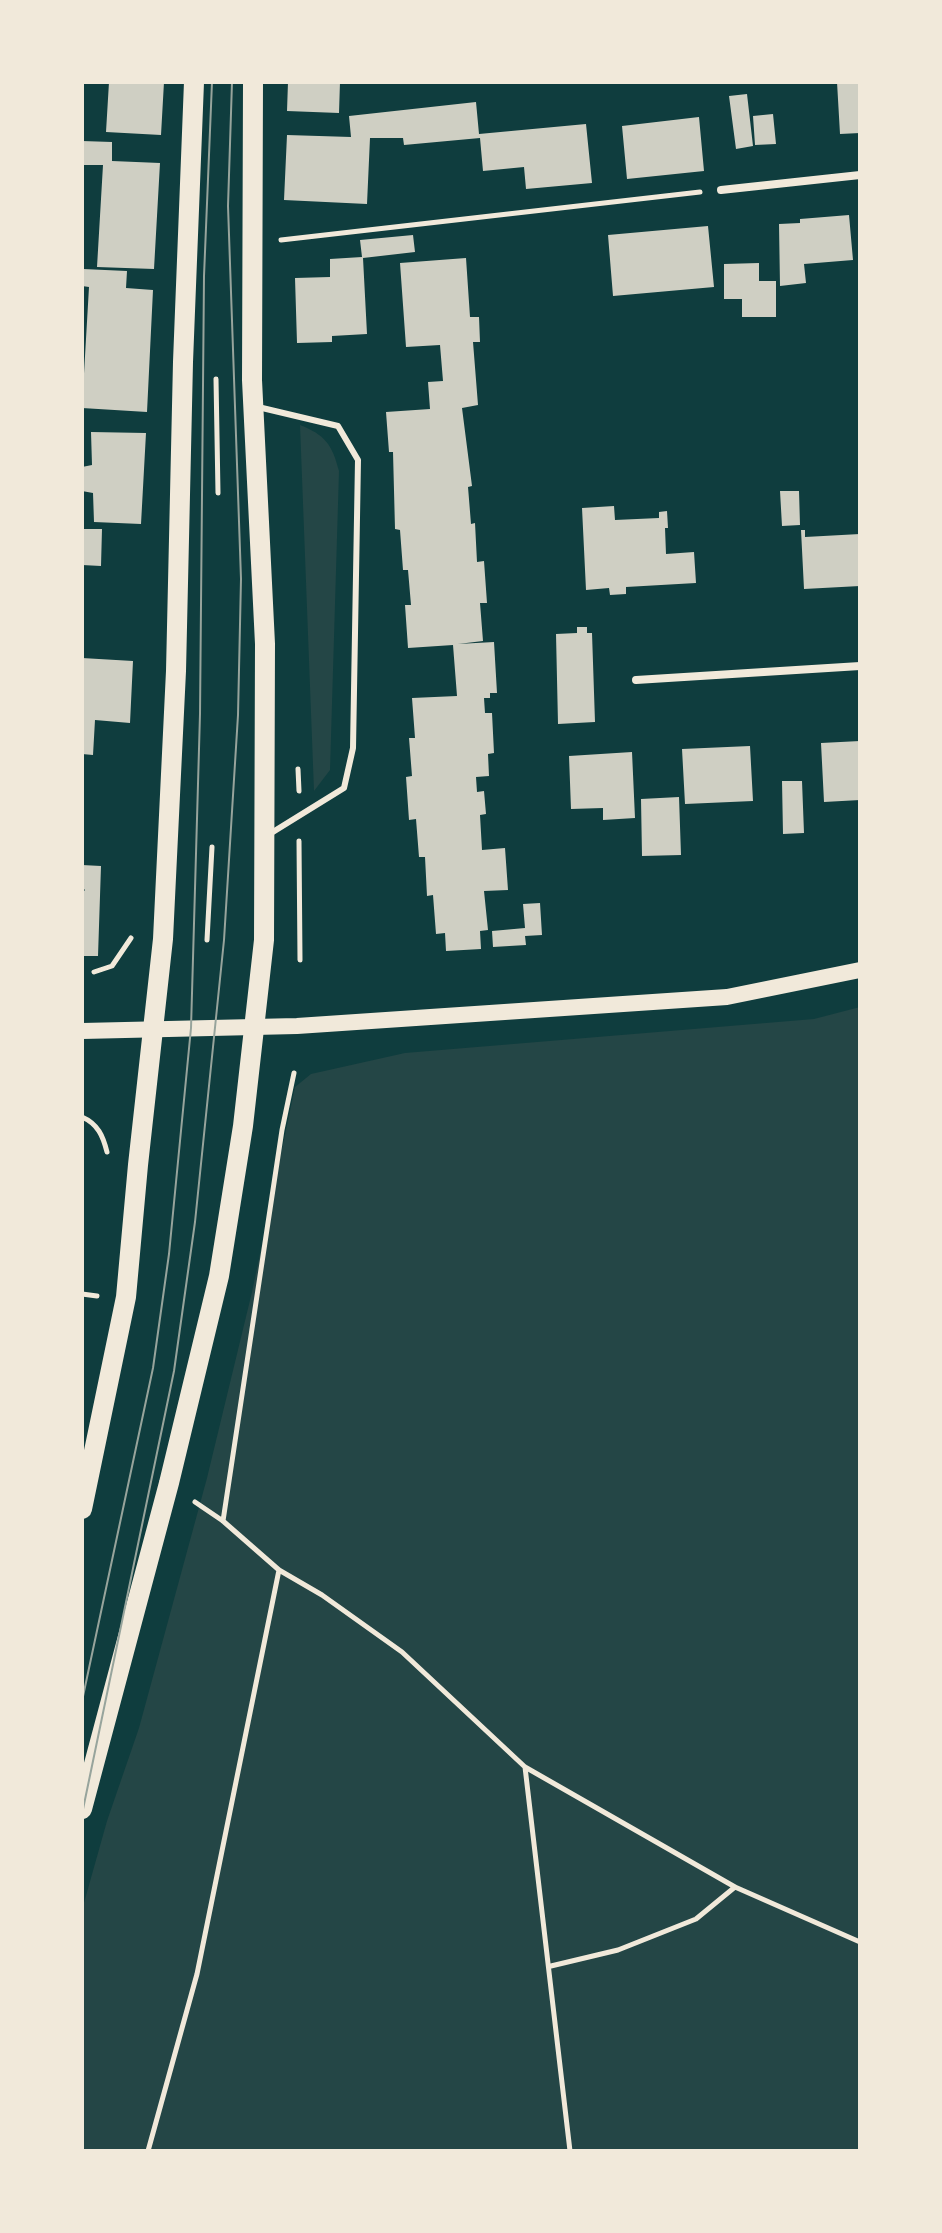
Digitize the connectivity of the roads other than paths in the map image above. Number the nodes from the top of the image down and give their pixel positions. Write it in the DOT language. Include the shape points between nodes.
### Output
graph roads {
  1 [pos="194,82"];
  2 [pos="253,82"];
  3 [pos="860,175"];
  4 [pos="721,190"];
  5 [pos="253,406"];
  6 [pos="860,666"];
  7 [pos="636,680"];
  8 [pos="265,837"];
  9 [pos="860,970"];
  10 [pos="255,1027"];
  11 [pos="155,1029"];
  12 [pos="82,1031"];
  13 [pos="82,1509"];
  14 [pos="82,1809"];
  1 -- 11 [label="main road" via="176,671"];
  2 -- 5 [label="main road"];
  3 -- 4 [label="street"];
  5 -- 8 [label="main road" via="265,644"];
  5 -- 8 [label="lane" via="338,426 358,460 353,748 344,788"];
  6 -- 7 [label="street"];
  8 -- 10 [label="main road" via="264,940"];
  9 -- 10 [label="main road" via="727,997"];
  10 -- 11 [label="main road"];
  10 -- 14 [label="main road" via="219,1276"];
  11 -- 12 [label="main road"];
  11 -- 13 [label="main road" via="126,1297"];
}
